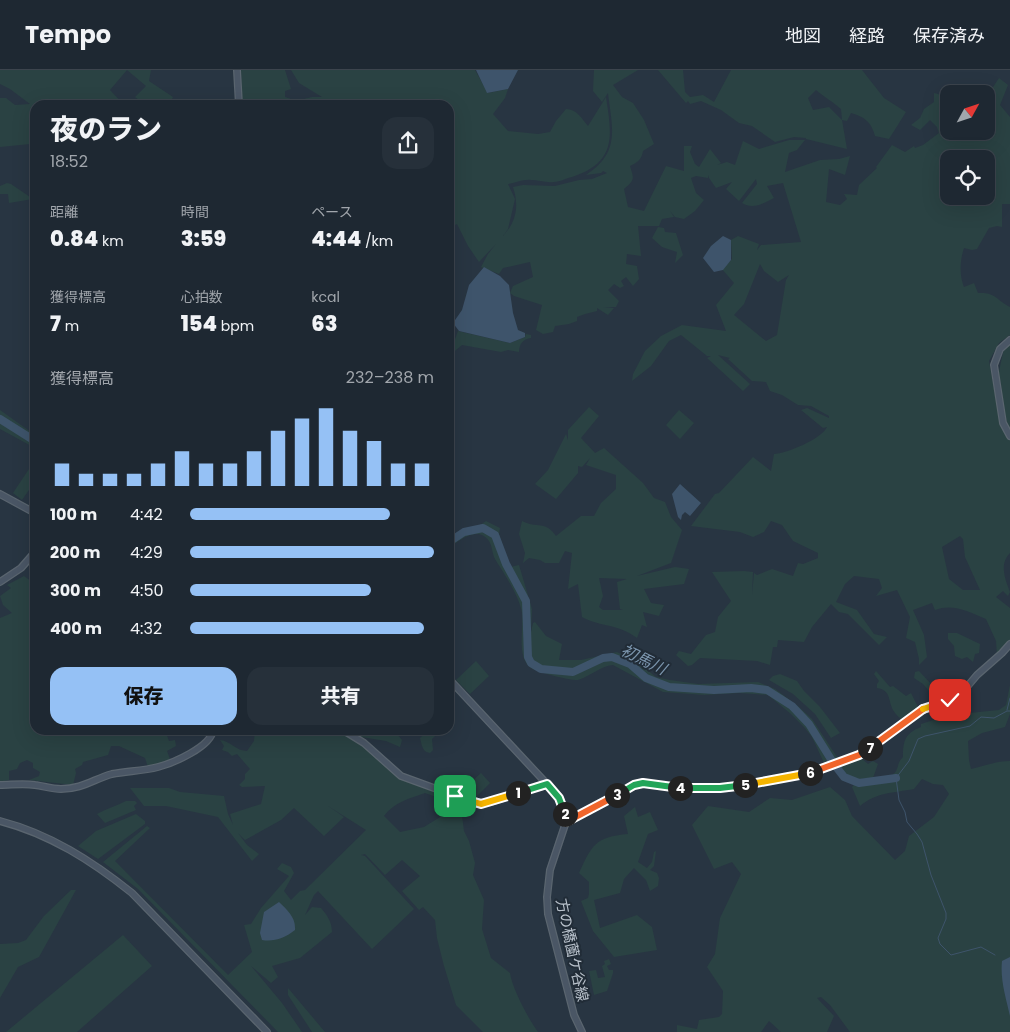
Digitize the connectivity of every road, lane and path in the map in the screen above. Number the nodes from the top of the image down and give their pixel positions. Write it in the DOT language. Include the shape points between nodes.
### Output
graph roads {
  1 [pos="237,70"];
  2 [pos="239,100"];
  3 [pos="1010,340"];
  4 [pos="1010,436"];
  5 [pos="0,494"];
  6 [pos="30,510"];
  7 [pos="30,557"];
  8 [pos="0,582"];
  9 [pos="1010,644"];
  10 [pos="454,684"];
  11 [pos="211,735"];
  12 [pos="351,735"];
  13 [pos="547,784"];
  14 [pos="0,785"];
  15 [pos="0,821"];
  16 [pos="566,822"];
  17 [pos="267,1032"];
  18 [pos="582,1032"];
  1 -- 2 [label="street"];
  3 -- 4 [label="street" via="1000,349 994,365 1003,423"];
  5 -- 6 [label="street"];
  7 -- 8 [label="street"];
  9 -- 16 [label="street" via="953,698 925,708 865,751 839,762 804,774 728,788 690,789 639,783"];
  10 -- 13 [label="street"];
  11 -- 14 [label="street" via="183,757 158,767 114,774 87,785 67,788"];
  12 -- 13 [label="street" via="401,776 475,803 491,802"];
  13 -- 16 [label="street" via="559,798"];
  15 -- 17 [label="street" via="62,844 128,889"];
  16 -- 18 [label="street, 方の橋薗ケ谷線" via="550,870 548,914 574,1015"];
}
